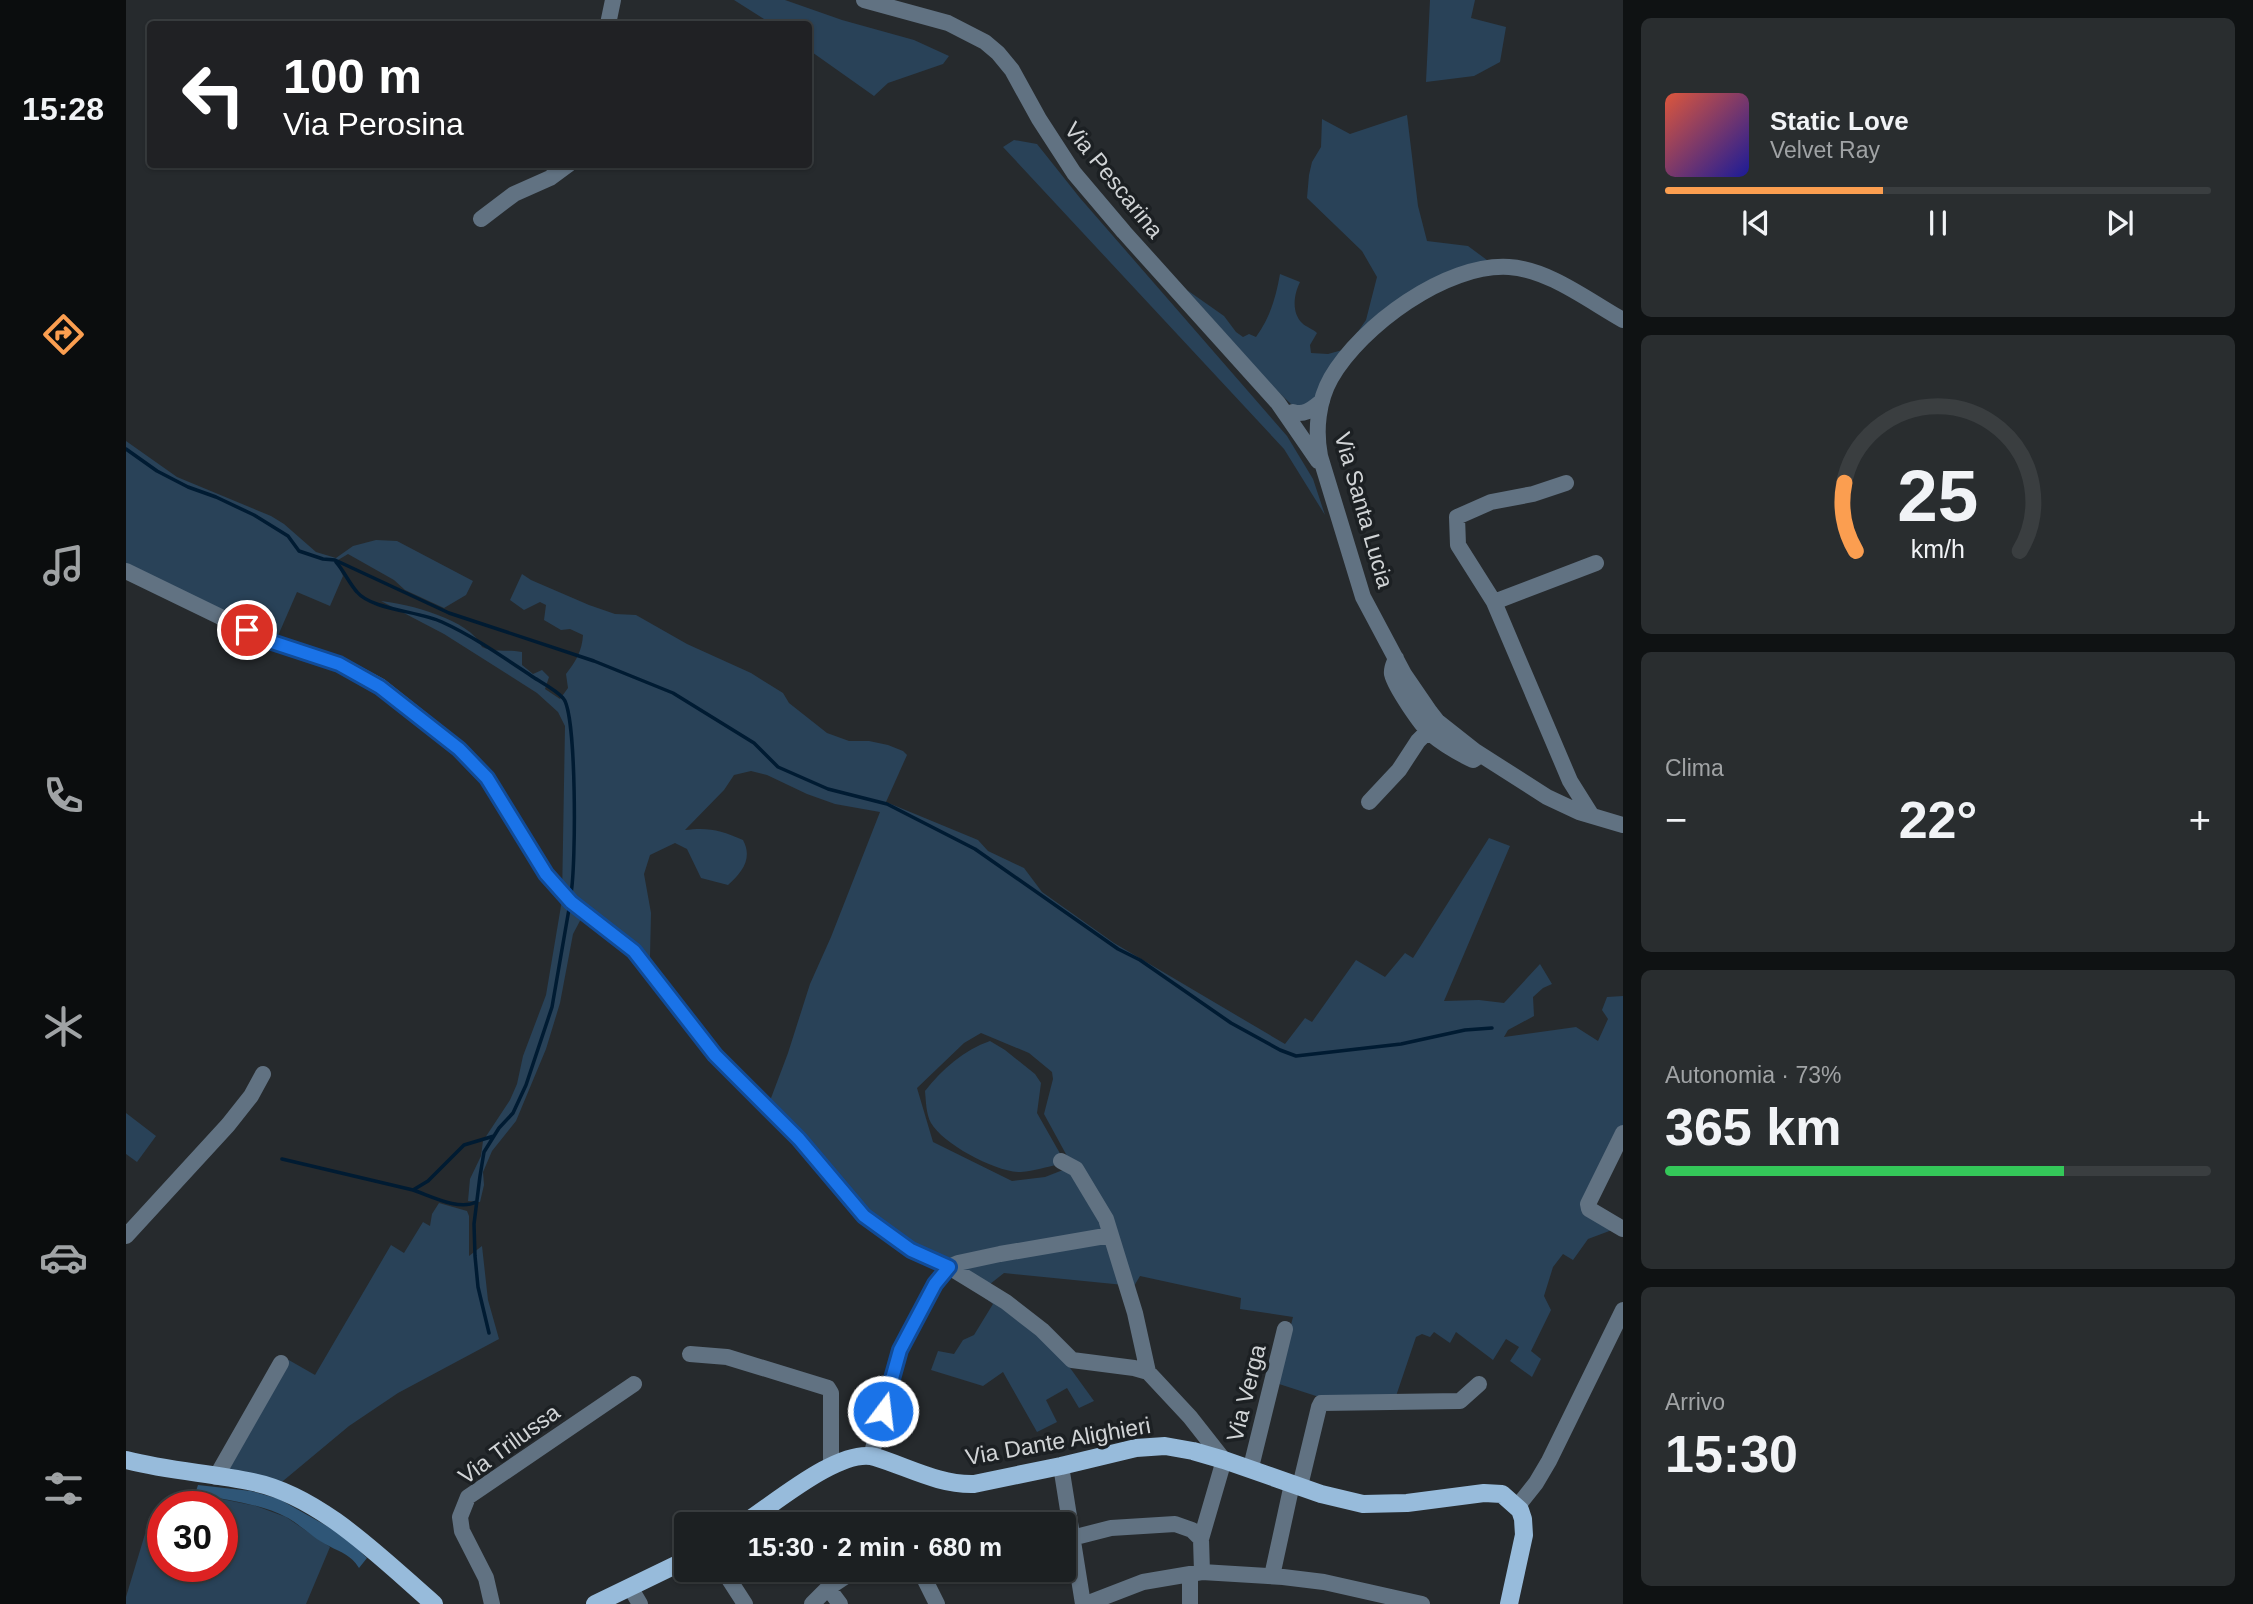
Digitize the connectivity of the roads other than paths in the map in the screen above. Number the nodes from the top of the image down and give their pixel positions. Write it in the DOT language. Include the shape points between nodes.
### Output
graph roads {
  1 [pos="613,0"];
  2 [pos="864,0"];
  3 [pos="609,21"];
  4 [pos="564,168"];
  5 [pos="481,219"];
  6 [pos="1623,320"];
  7 [pos="1322,401"];
  8 [pos="1291,417"];
  9 [pos="1317,432"];
  10 [pos="1325,471"];
  11 [pos="1566,483"];
  12 [pos="1596,562"];
  13 [pos="126,571"];
  14 [pos="1494,602"];
  15 [pos="1396,658"];
  16 [pos="1428,731"];
  17 [pos="1480,755"];
  18 [pos="1369,802"];
  19 [pos="1592,816"];
  20 [pos="1623,825"];
  21 [pos="263,1074"];
  22 [pos="1623,1133"];
  23 [pos="1061,1161"];
  24 [pos="1623,1229"];
  25 [pos="1111,1235"];
  26 [pos="126,1236"];
  27 [pos="949,1267"];
  28 [pos="1623,1310"];
  29 [pos="1285,1329"];
  30 [pos="690,1354"];
  31 [pos="281,1363"];
  32 [pos="1148,1372"];
  33 [pos="634,1384"];
  34 [pos="1479,1384"];
  35 [pos="871,1456"];
  36 [pos="126,1460"];
  37 [pos="1224,1460"];
  38 [pos="831,1464"];
  39 [pos="1061,1466"];
  40 [pos="1251,1467"];
  41 [pos="216,1477"];
  42 [pos="1296,1485"];
  43 [pos="1517,1507"];
  44 [pos="761,1512"];
  45 [pos="1065,1512"];
  46 [pos="1076,1537"];
  47 [pos="1201,1539"];
  48 [pos="674,1566"];
  49 [pos="1076,1570"];
  50 [pos="1196,1573"];
  51 [pos="1272,1576"];
  52 [pos="731,1582"];
  53 [pos="837,1582"];
  54 [pos="926,1582"];
  55 [pos="630,1587"];
  56 [pos="828,1588"];
  57 [pos="434,1604"];
  58 [pos="492,1604"];
  59 [pos="595,1604"];
  60 [pos="640,1604"];
  61 [pos="746,1604"];
  62 [pos="812,1604"];
  63 [pos="841,1604"];
  64 [pos="937,1604"];
  65 [pos="1085,1604"];
  66 [pos="1190,1604"];
  67 [pos="1422,1604"];
  68 [pos="1509,1604"];
  1 -- 3 [label="street"];
  2 -- 8 [label="street, Via Pescarina" via="948,23 998,53 1074,173"];
  4 -- 5 [label="street" via="514,194"];
  6 -- 7 [label="street, Via Santa Lucia" via="1553,279 1522,268 1506,266 1461,275 1415,297 1365,335 1331,379"];
  7 -- 8 [label="street"];
  7 -- 9 [label="street, Via Santa Lucia"];
  8 -- 9 [label="street" via="1306,434"];
  8 -- 10 [label="street, Via Pescarina"];
  9 -- 10 [label="street, Via Santa Lucia"];
  10 -- 15 [label="street, Via Santa Lucia" via="1363,597"];
  11 -- 14 [label="street" via="1491,502 1457,517 1458,545"];
  12 -- 14 [label="street"];
  13 -- 27 [label="street" via="272,642 339,664 380,687 459,749 487,778 546,874 571,902 634,951 715,1055 799,1139 864,1216 911,1250"];
  14 -- 19 [label="street" via="1570,781"];
  15 -- 16 [label="street, Via Santa Lucia" via="1393,676 1400,692"];
  15 -- 17 [label="street, Via Santa Lucia" via="1437,721"];
  16 -- 17 [label="street, Via Santa Lucia" via="1473,760"];
  16 -- 18 [label="street"];
  17 -- 19 [label="street, Via Santa Lucia" via="1547,797"];
  19 -- 20 [label="street, Via Santa Lucia"];
  21 -- 26 [label="street" via="228,1125"];
  22 -- 24 [label="street" via="1588,1204"];
  23 -- 25 [label="street" via="1076,1169"];
  25 -- 27 [label="street"];
  25 -- 32 [label="street"];
  27 -- 32 [label="street" via="1006,1302 1072,1360"];
  27 -- 35 [label="street" via="900,1350"];
  28 -- 43 [label="street" via="1549,1461"];
  29 -- 40 [label="street, Via Verga"];
  30 -- 38 [label="street" via="727,1357 828,1388"];
  31 -- 41 [label="street"];
  32 -- 37 [label="street"];
  33 -- 58 [label="street, Via Trilussa" via="468,1497 460,1517 462,1531 486,1578"];
  34 -- 42 [label="street" via="1460,1401 1321,1403"];
  35 -- 38 [label="main road, Via Dante Alighieri"];
  35 -- 39 [label="main road, Via Dante Alighieri" via="959,1484"];
  36 -- 41 [label="main road"];
  37 -- 39 [label="main road, Via Dante Alighieri" via="1152,1446"];
  37 -- 40 [label="main road, Via Dante Alighieri"];
  37 -- 47 [label="street"];
  38 -- 44 [label="main road, Via Dante Alighieri"];
  39 -- 45 [label="street"];
  40 -- 42 [label="main road, Via Dante Alighieri"];
  41 -- 57 [label="main road" via="255,1482 341,1524"];
  42 -- 43 [label="main road, Via Dante Alighieri" via="1376,1505 1498,1493"];
  42 -- 51 [label="street"];
  43 -- 68 [label="main road" via="1524,1535"];
  46 -- 47 [label="street" via="1111,1528 1175,1524"];
  47 -- 50 [label="street"];
  48 -- 55 [label="main road"];
  49 -- 65 [label="street"];
  50 -- 51 [label="street"];
  50 -- 65 [label="street" via="1143,1582"];
  50 -- 66 [label="street"];
  51 -- 67 [label="street" via="1324,1582"];
  52 -- 61 [label="street"];
  53 -- 56 [label="street"];
  54 -- 64 [label="street"];
  55 -- 59 [label="main road"];
  55 -- 60 [label="street"];
  56 -- 62 [label="street"];
  56 -- 63 [label="street"];
}
